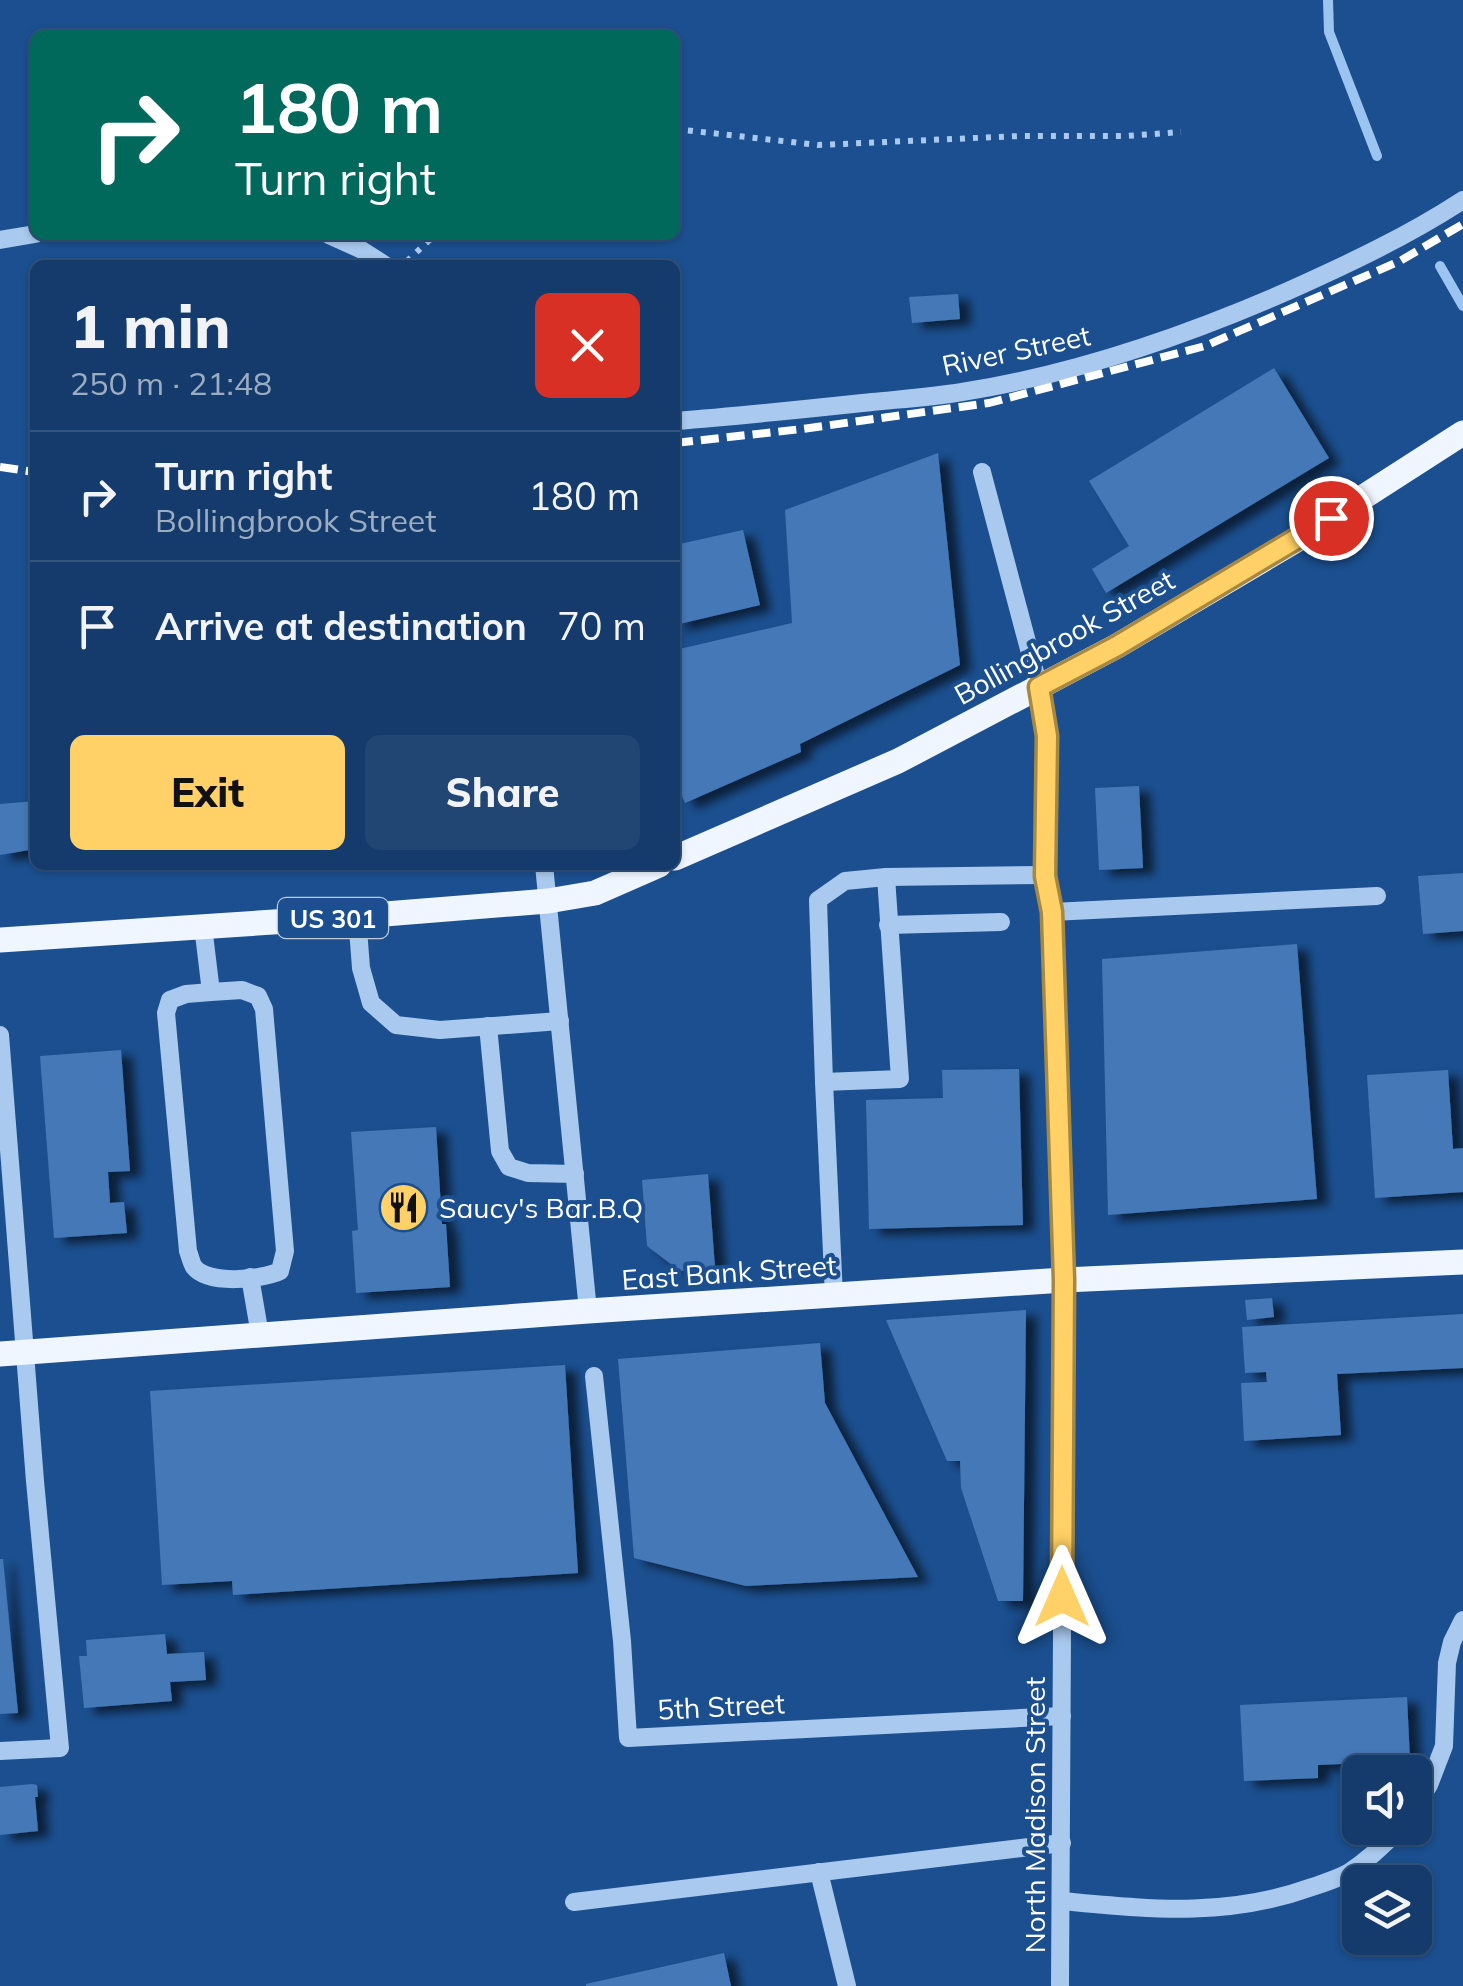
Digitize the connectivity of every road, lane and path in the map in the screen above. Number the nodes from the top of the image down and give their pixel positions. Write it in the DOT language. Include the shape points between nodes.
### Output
graph roads {
  1 [pos="680,130"];
  2 [pos="1181,132"];
  3 [pos="1463,200"];
  4 [pos="30,235"];
  5 [pos="0,240"];
  6 [pos="340,240"];
  7 [pos="430,240"];
  8 [pos="377,260"];
  9 [pos="408,260"];
  10 [pos="680,421"];
  11 [pos="1463,434"];
  12 [pos="982,472"];
  13 [pos="1039,687"];
  14 [pos="680,856"];
  15 [pos="545,870"];
  16 [pos="648,870"];
  17 [pos="1045,876"];
  18 [pos="886,877"];
  19 [pos="1377,896"];
  20 [pos="548,901"];
  21 [pos="1052,912"];
  22 [pos="357,916"];
  23 [pos="1001,922"];
  24 [pos="888,925"];
  25 [pos="203,926"];
  26 [pos="0,940"];
  27 [pos="211,992"];
  28 [pos="560,1021"];
  29 [pos="488,1026"];
  30 [pos="0,1035"];
  31 [pos="824,1082"];
  32 [pos="575,1174"];
  33 [pos="1463,1262"];
  34 [pos="250,1277"];
  35 [pos="1064,1280"];
  36 [pos="834,1296"];
  37 [pos="588,1310"];
  38 [pos="260,1335"];
  39 [pos="12,1353"];
  40 [pos="594,1376"];
  41 [pos="1463,1620"];
  42 [pos="1062,1716"];
  43 [pos="0,1751"];
  44 [pos="1432,1777"];
  45 [pos="1062,1843"];
  46 [pos="1384,1845"];
  47 [pos="819,1872"];
  48 [pos="1062,1901"];
  49 [pos="574,1902"];
  50 [pos="847,1986"];
  51 [pos="1060,1986"];
  1 -- 2 [label="path" via="818,145"];
  3 -- 10 [label="street, River Street" via="1351,263 1152,346 961,392"];
  4 -- 5 [label="street"];
  6 -- 8 [label="street"];
  7 -- 9 [label="path"];
  11 -- 13 [label="main road, Bollingbrook Street" via="1298,540"];
  12 -- 13 [label="street, North Madison Street"];
  13 -- 14 [label="main road, Bollingbrook Street" via="898,761"];
  13 -- 17 [label="street, North Madison Street" via="1047,736"];
  15 -- 20 [label="street"];
  16 -- 20 [label="main road, US 301" via="596,893"];
  17 -- 18 [label="street"];
  17 -- 21 [label="street, North Madison Street"];
  18 -- 24 [label="street"];
  18 -- 31 [label="street" via="845,881 818,900"];
  19 -- 21 [label="street"];
  20 -- 22 [label="main road, US 301"];
  20 -- 28 [label="street"];
  21 -- 35 [label="street, North Madison Street"];
  22 -- 25 [label="main road, US 301"];
  22 -- 29 [label="street" via="371,1003 396,1025"];
  23 -- 24 [label="street"];
  24 -- 31 [label="street" via="900,1079"];
  25 -- 26 [label="main road, US 301"];
  25 -- 27 [label="street"];
  27 -- 34 [label="street" via="242,990 258,996 264,1009 285,1251 280,1271"];
  27 -- 34 [label="street" via="170,1000 166,1013 188,1251 193,1266 211,1279"];
  28 -- 29 [label="street"];
  28 -- 32 [label="street"];
  29 -- 32 [label="street" via="500,1151 509,1167"];
  30 -- 39 [label="street"];
  31 -- 36 [label="street"];
  32 -- 37 [label="street"];
  33 -- 35 [label="main road, East Bank Street"];
  34 -- 38 [label="street"];
  35 -- 36 [label="main road, East Bank Street"];
  35 -- 42 [label="street, North Madison Street"];
  36 -- 37 [label="main road, East Bank Street"];
  37 -- 38 [label="main road, East Bank Street"];
  38 -- 39 [label="main road, East Bank Street"];
  39 -- 43 [label="street" via="60,1748"];
  40 -- 42 [label="street, 5th Street" via="628,1738"];
  41 -- 44 [label="street" via="1447,1663 1444,1746"];
  42 -- 45 [label="street, North Madison Street"];
  45 -- 47 [label="street"];
  45 -- 48 [label="street, North Madison Street"];
  46 -- 48 [label="street" via="1344,1875 1246,1905 1201,1910"];
  47 -- 49 [label="street"];
  47 -- 50 [label="street"];
  48 -- 51 [label="street, North Madison Street"];
}
